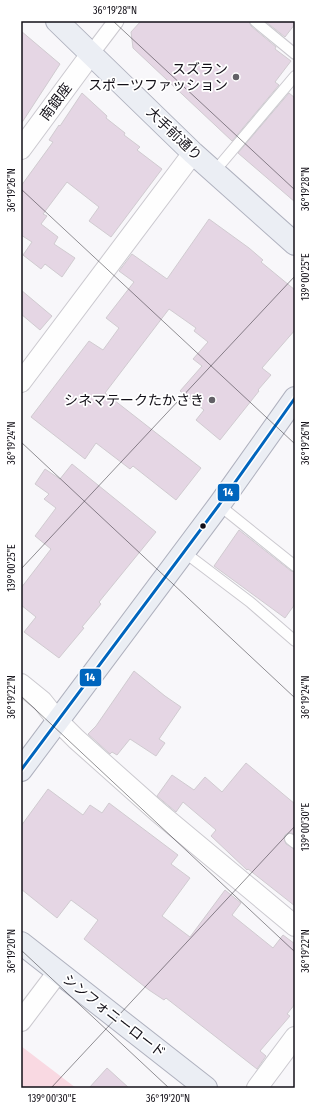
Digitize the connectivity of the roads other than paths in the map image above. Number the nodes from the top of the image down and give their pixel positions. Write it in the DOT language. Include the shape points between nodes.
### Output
graph roads {
  1 [pos="57,21"];
  2 [pos="116,21"];
  3 [pos="255,21"];
  4 [pos="92,54"];
  5 [pos="295,54"];
  6 [pos="295,76"];
  7 [pos="21,149"];
  8 [pos="193,153"];
  9 [pos="214,172"];
  10 [pos="295,244"];
  11 [pos="21,382"];
  12 [pos="295,398"];
  13 [pos="220,505"];
  14 [pos="184,552"];
  15 [pos="295,566"];
  16 [pos="295,641"];
  17 [pos="21,684"];
  18 [pos="58,721"];
  19 [pos="21,770"];
  20 [pos="295,926"];
  21 [pos="21,943"];
  22 [pos="58,972"];
  23 [pos="21,1021"];
  24 [pos="295,1037"];
  25 [pos="206,1088"];
  26 [pos="257,1088"];
  1 -- 4 [label="main road, 大手前通り"];
  2 -- 4 [label="street"];
  3 -- 5 [label="lane"];
  4 -- 7 [label="street, 南銀座"];
  4 -- 8 [label="main road, 大手前通り"];
  6 -- 9 [label="lane"];
  8 -- 9 [label="main road, 大手前通り"];
  8 -- 11 [label="street"];
  9 -- 10 [label="main road, 大手前通り"];
  12 -- 13 [label="main road"];
  13 -- 14 [label="main road"];
  13 -- 15 [label="lane"];
  14 -- 16 [label="lane" via="250,602"];
  14 -- 18 [label="main road"];
  17 -- 18 [label="street" via="42,701"];
  18 -- 19 [label="main road"];
  18 -- 20 [label="street" via="158,812"];
  21 -- 22 [label="main road, シンフォニーロード"];
  22 -- 23 [label="street"];
  22 -- 25 [label="main road, シンフォニーロード"];
  24 -- 26 [label="street"];
}
